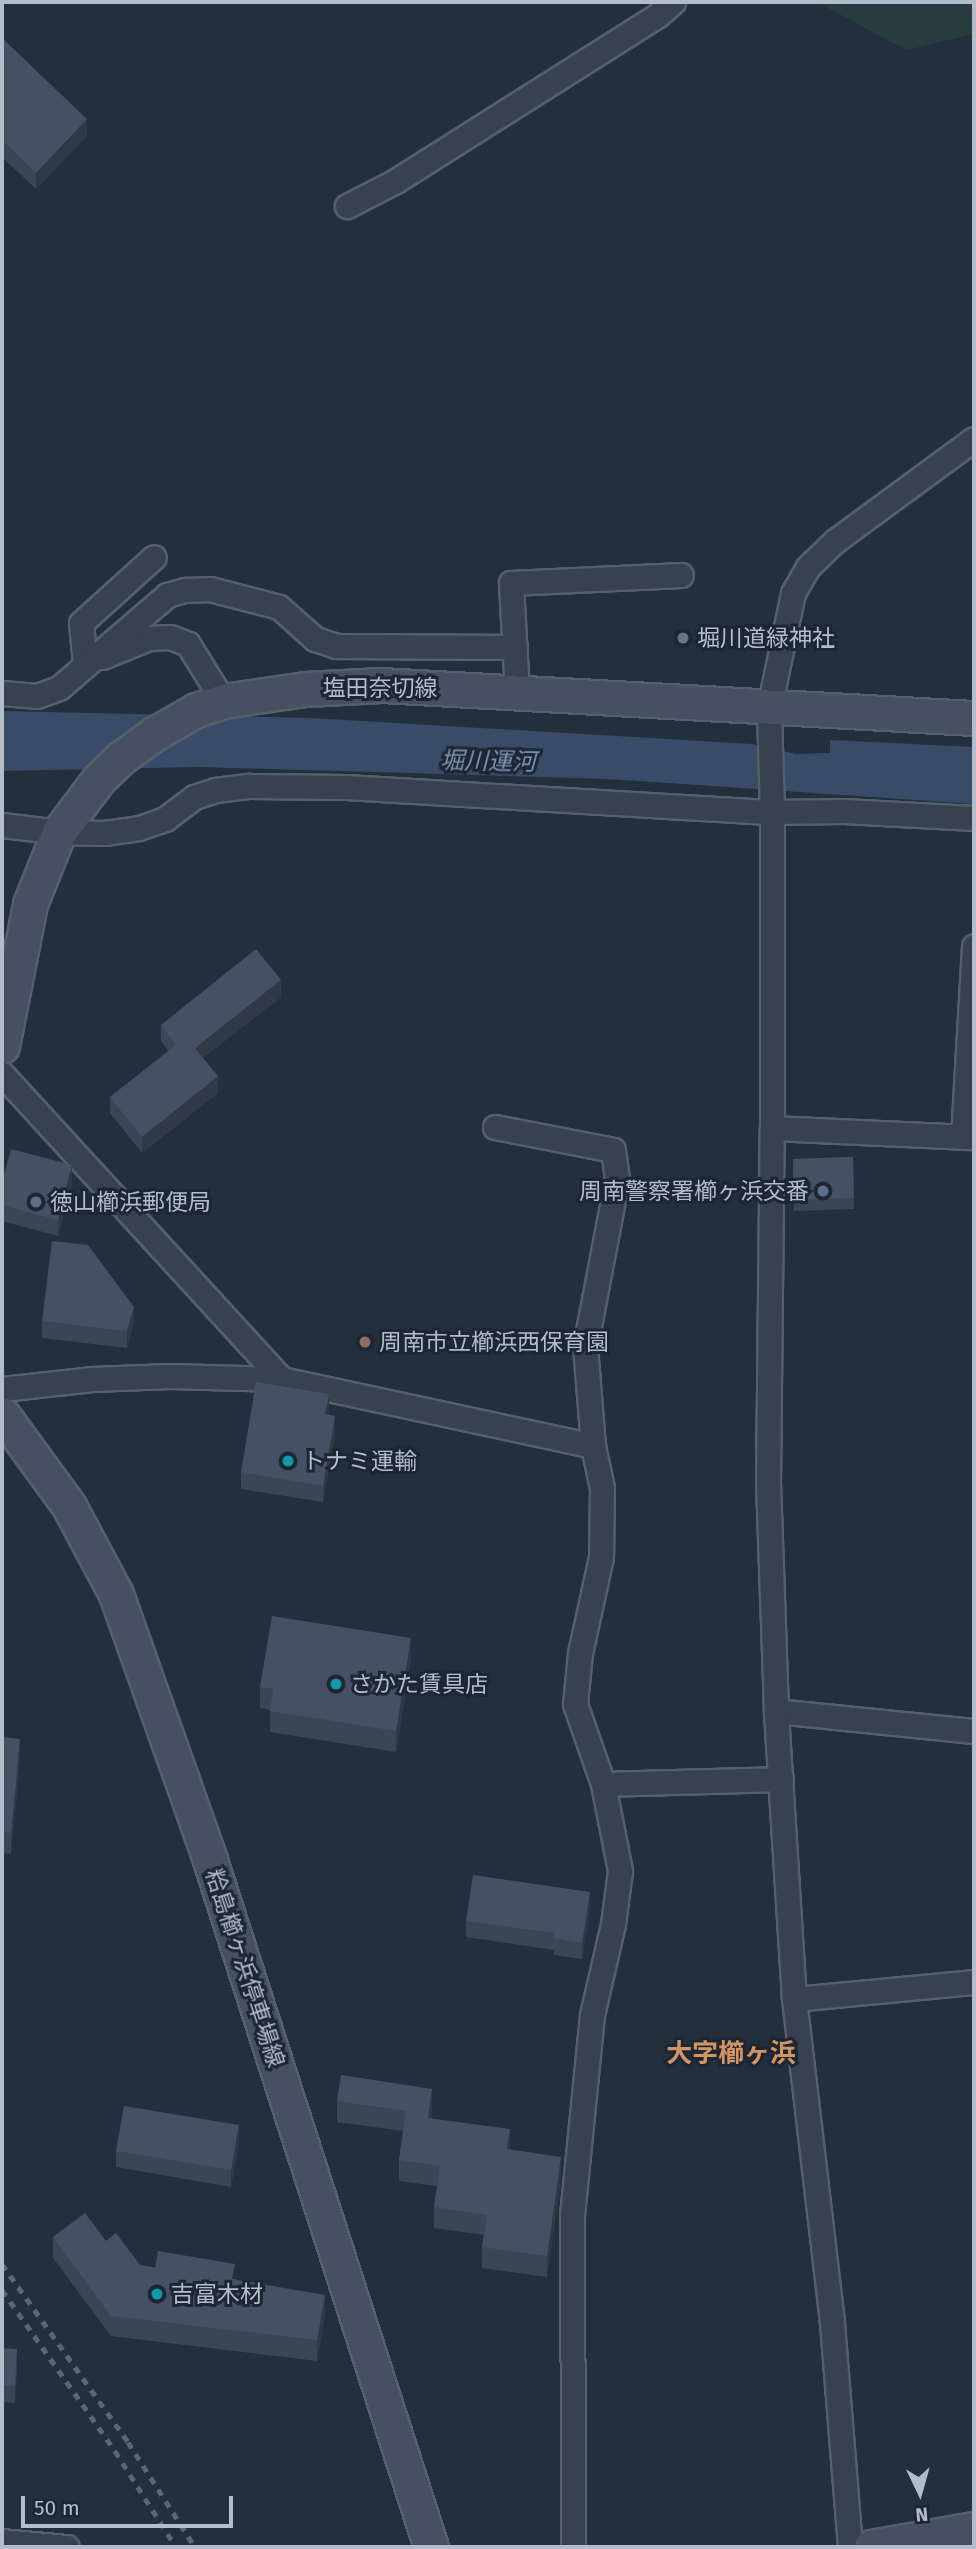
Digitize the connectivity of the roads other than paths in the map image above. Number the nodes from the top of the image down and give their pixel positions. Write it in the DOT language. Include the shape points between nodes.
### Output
graph roads {
  1 [pos="673,2"];
  2 [pos="347,205"];
  3 [pos="969,449"];
  4 [pos="154,557"];
  5 [pos="681,575"];
  6 [pos="515,648"];
  7 [pos="85,664"];
  8 [pos="517,692"];
  9 [pos="2,693"];
  10 [pos="210,706"];
  11 [pos="769,716"];
  12 [pos="974,718"];
  13 [pos="772,806"];
  14 [pos="974,818"];
  15 [pos="2,825"];
  16 [pos="59,832"];
  17 [pos="974,946"];
  18 [pos="2,1046"];
  19 [pos="2,1074"];
  20 [pos="495,1127"];
  21 [pos="772,1128"];
  22 [pos="968,1137"];
  23 [pos="281,1379"];
  24 [pos="2,1389"];
  25 [pos="2,1414"];
  26 [pos="593,1446"];
  27 [pos="776,1711"];
  28 [pos="974,1731"];
  29 [pos="780,1779"];
  30 [pos="603,1784"];
  31 [pos="974,1982"];
  32 [pos="794,1999"];
  33 [pos="974,2529"];
  34 [pos="2,2541"];
  35 [pos="68,2547"];
  36 [pos="431,2547"];
  37 [pos="573,2547"];
  38 [pos="850,2547"];
  39 [pos="871,2547"];
  1 -- 2 [label="street" via="394,183"];
  3 -- 11 [label="street" via="835,541 808,567 793,593"];
  4 -- 7 [label="street" via="81,623"];
  5 -- 6 [label="street" via="512,583"];
  6 -- 7 [label="street" via="336,646 316,639 279,607 210,589 167,595"];
  6 -- 8 [label="street"];
  7 -- 9 [label="street" via="60,688 37,696"];
  7 -- 10 [label="street" via="149,638 170,636 188,644"];
  8 -- 10 [label="street, 塩田奈切線" via="381,685 304,689"];
  8 -- 11 [label="street, 塩田奈切線"];
  10 -- 16 [label="street, 塩田奈切線" via="154,734 99,779"];
  11 -- 12 [label="street, 塩田奈切線"];
  11 -- 13 [label="street"];
  13 -- 14 [label="street"];
  13 -- 16 [label="street" via="250,786 194,797 164,819 139,828"];
  13 -- 21 [label="street"];
  15 -- 16 [label="street"];
  16 -- 18 [label="street, 塩田奈切線" via="30,904"];
  17 -- 22 [label="street"];
  19 -- 23 [label="street"];
  20 -- 26 [label="street" via="613,1150 617,1179 584,1346"];
  21 -- 22 [label="street"];
  21 -- 27 [label="street" via="768,1484"];
  23 -- 24 [label="street" via="105,1378"];
  23 -- 26 [label="street"];
  25 -- 36 [label="street, 粭島櫛ヶ浜停車場線" via="69,1506 116,1594 210,1860"];
  26 -- 30 [label="street" via="603,1488 601,1558 580,1653 575,1704"];
  27 -- 28 [label="street"];
  27 -- 29 [label="street"];
  29 -- 30 [label="street"];
  29 -- 32 [label="street"];
  30 -- 37 [label="street" via="620,1871 614,1924 592,2015 572,2214"];
  31 -- 32 [label="street"];
  32 -- 38 [label="street" via="832,2322"];
  33 -- 39 [label="street"];
  34 -- 35 [label="street"];
}
